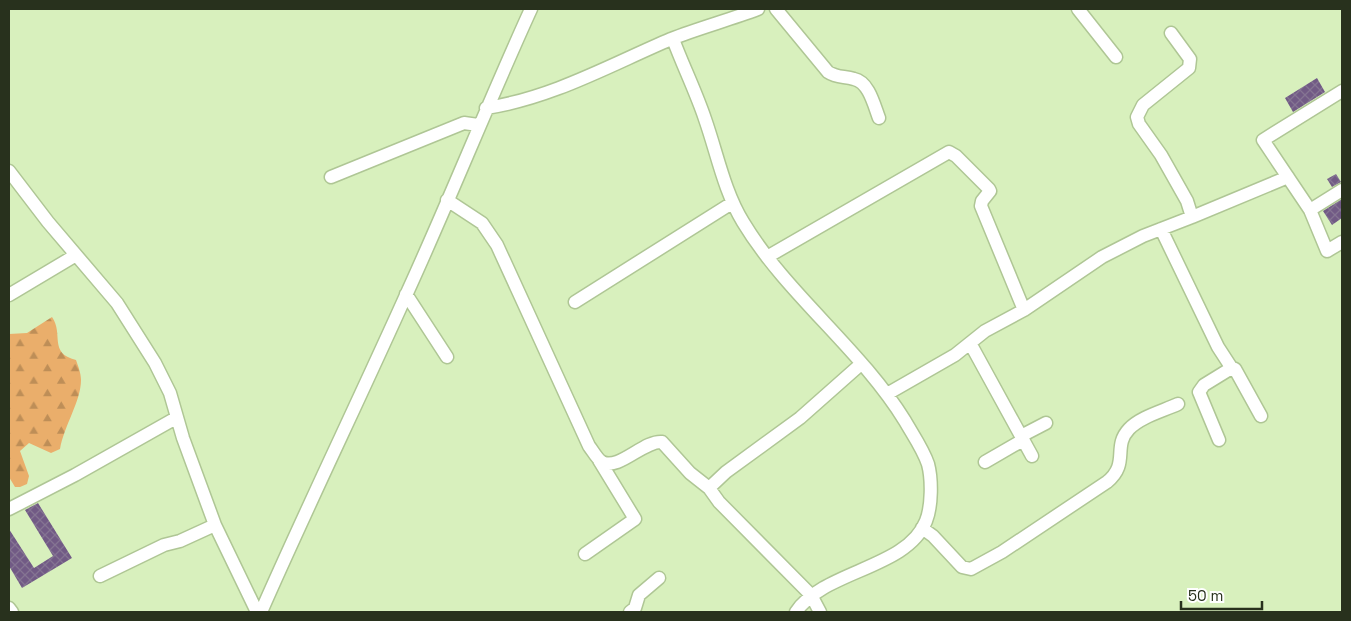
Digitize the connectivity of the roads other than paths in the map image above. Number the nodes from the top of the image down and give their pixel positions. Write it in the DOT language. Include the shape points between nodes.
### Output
graph roads {
  1 [pos="531,9"];
  2 [pos="776,9"];
  3 [pos="1078,9"];
  4 [pos="753,10"];
  5 [pos="1171,33"];
  6 [pos="673,39"];
  7 [pos="1116,56"];
  8 [pos="1342,91"];
  9 [pos="486,108"];
  10 [pos="878,118"];
  11 [pos="478,125"];
  12 [pos="9,171"];
  13 [pos="331,177"];
  14 [pos="1288,177"];
  15 [pos="1342,190"];
  16 [pos="447,200"];
  17 [pos="732,203"];
  18 [pos="1310,210"];
  19 [pos="1192,217"];
  20 [pos="1161,229"];
  21 [pos="1342,242"];
  22 [pos="76,256"];
  23 [pos="767,256"];
  24 [pos="406,294"];
  25 [pos="9,295"];
  26 [pos="575,302"];
  27 [pos="1024,310"];
  28 [pos="970,343"];
  29 [pos="447,357"];
  30 [pos="861,364"];
  31 [pos="1231,367"];
  32 [pos="887,394"];
  33 [pos="1178,404"];
  34 [pos="1261,416"];
  35 [pos="176,418"];
  36 [pos="1046,423"];
  37 [pos="1022,438"];
  38 [pos="1219,440"];
  39 [pos="1032,456"];
  40 [pos="599,460"];
  41 [pos="985,462"];
  42 [pos="708,488"];
  43 [pos="9,509"];
  44 [pos="214,525"];
  45 [pos="922,528"];
  46 [pos="585,554"];
  47 [pos="100,576"];
  48 [pos="658,578"];
  49 [pos="810,595"];
  50 [pos="9,608"];
  51 [pos="12,612"];
  52 [pos="259,612"];
  53 [pos="630,612"];
  54 [pos="796,612"];
  55 [pos="820,612"];
  1 -- 9 [label="street"];
  2 -- 10 [label="street" via="828,72 861,83"];
  3 -- 7 [label="street"];
  4 -- 6 [label="street"];
  5 -- 19 [label="street" via="1190,58 1190,68 1143,105 1137,117 1187,201"];
  6 -- 9 [label="street" via="575,83 524,100"];
  6 -- 17 [label="street" via="705,120"];
  8 -- 14 [label="street" via="1263,140"];
  9 -- 11 [label="street"];
  11 -- 13 [label="street" via="464,123"];
  11 -- 16 [label="street"];
  12 -- 22 [label="street"];
  14 -- 18 [label="street"];
  14 -- 19 [label="street"];
  15 -- 18 [label="street"];
  16 -- 24 [label="street"];
  16 -- 40 [label="street" via="482,223 497,245 589,446"];
  17 -- 23 [label="street"];
  17 -- 26 [label="street"];
  18 -- 21 [label="street" via="1327,251"];
  19 -- 20 [label="street"];
  20 -- 27 [label="street" via="1102,257"];
  20 -- 31 [label="street"];
  22 -- 25 [label="street"];
  22 -- 35 [label="street" via="117,303 135,330 170,392"];
  23 -- 27 [label="street" via="949,152 989,189 982,206"];
  23 -- 30 [label="street"];
  24 -- 29 [label="street"];
  24 -- 52 [label="street"];
  27 -- 28 [label="street"];
  28 -- 32 [label="street"];
  28 -- 37 [label="street"];
  30 -- 32 [label="street"];
  30 -- 42 [label="street" via="800,418"];
  31 -- 34 [label="street"];
  31 -- 38 [label="street" via="1204,385 1200,392"];
  32 -- 45 [label="street" via="928,464 928,503"];
  33 -- 45 [label="street" via="1129,428 1123,438 1119,468 1107,482 973,568 962,567"];
  35 -- 43 [label="street"];
  35 -- 44 [label="street"];
  36 -- 37 [label="street"];
  37 -- 39 [label="street"];
  37 -- 41 [label="street"];
  40 -- 42 [label="street" via="609,464 662,442"];
  40 -- 46 [label="street" via="635,519"];
  42 -- 49 [label="street"];
  44 -- 47 [label="street"];
  44 -- 52 [label="street"];
  45 -- 49 [label="street" via="895,553"];
  48 -- 53 [label="street" via="639,595 635,608"];
  49 -- 54 [label="street"];
  49 -- 55 [label="street"];
  50 -- 51 [label="street"];
}
